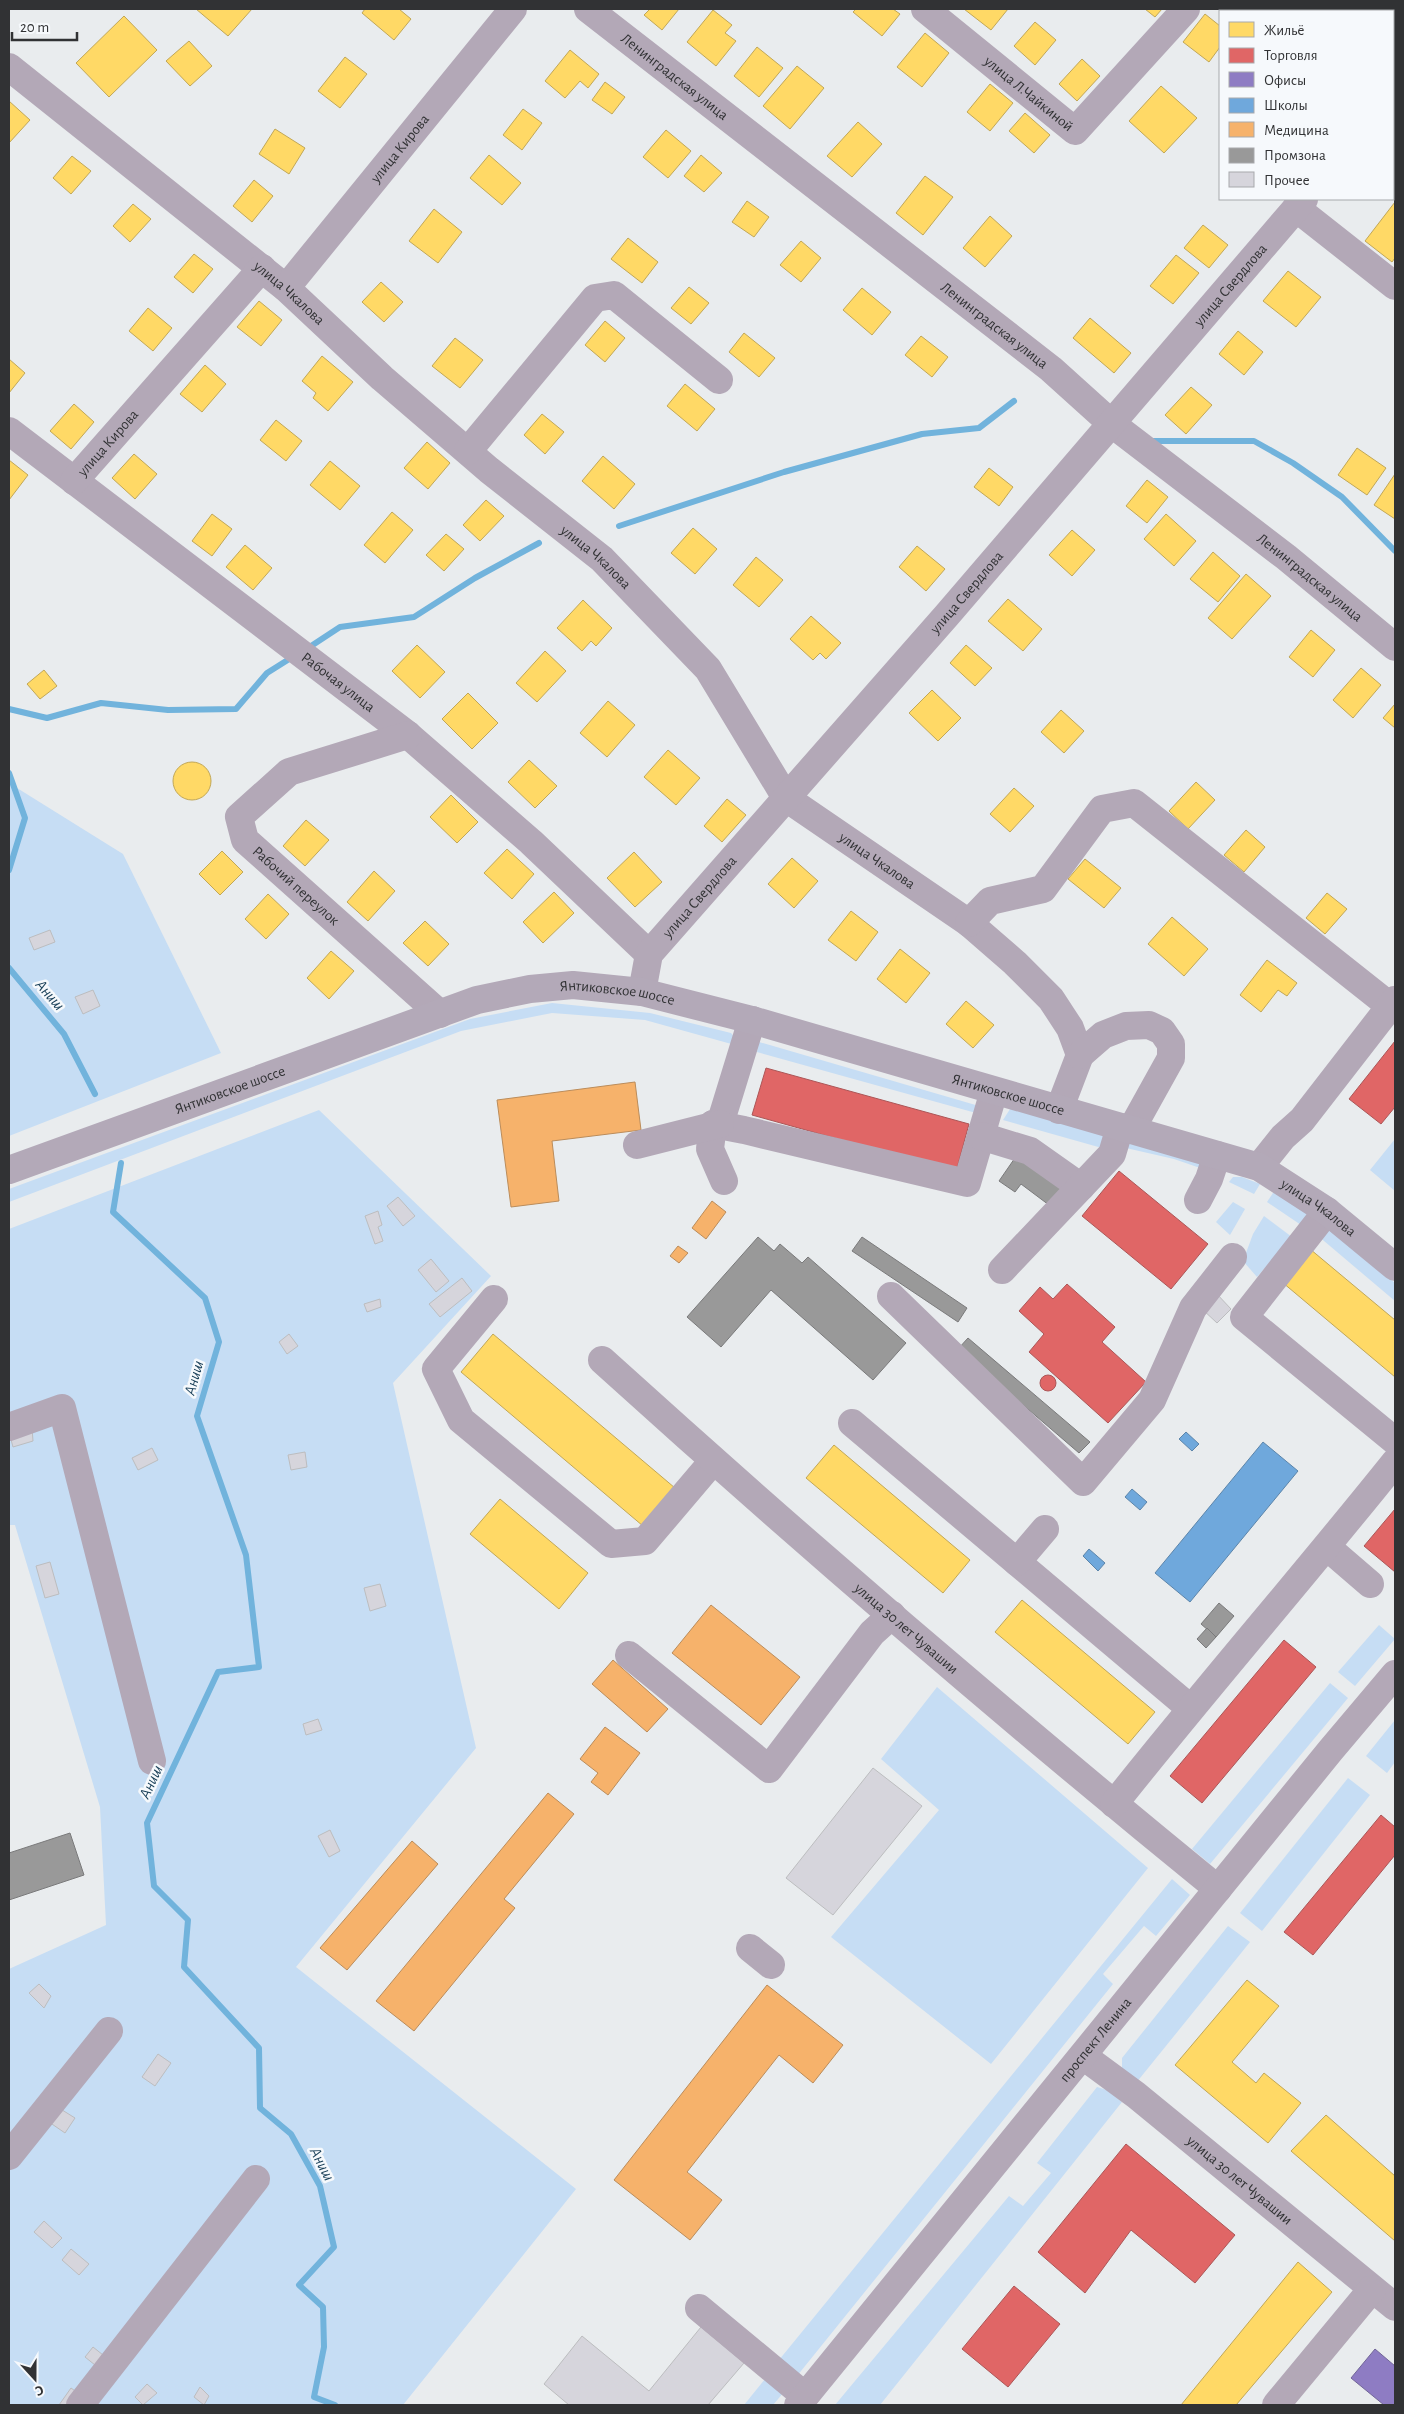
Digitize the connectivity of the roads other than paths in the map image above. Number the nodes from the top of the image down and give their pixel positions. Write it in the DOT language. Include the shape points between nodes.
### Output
graph roads {
  1 [pos="513,9"];
  2 [pos="588,9"];
  3 [pos="925,9"];
  4 [pos="1186,9"];
  5 [pos="9,67"];
  6 [pos="1300,203"];
  7 [pos="262,268"];
  8 [pos="1395,286"];
  9 [pos="286,288"];
  10 [pos="719,380"];
  11 [pos="1112,424"];
  12 [pos="9,431"];
  13 [pos="468,451"];
  14 [pos="74,481"];
  15 [pos="1395,647"];
  16 [pos="408,735"];
  17 [pos="786,798"];
  18 [pos="970,923"];
  19 [pos="650,954"];
  20 [pos="642,992"];
  21 [pos="1393,1003"];
  22 [pos="440,1014"];
  23 [pos="752,1020"];
  24 [pos="1080,1055"];
  25 [pos="994,1091"];
  26 [pos="1059,1110"];
  27 [pos="713,1124"];
  28 [pos="1126,1129"];
  29 [pos="981,1136"];
  30 [pos="638,1144"];
  31 [pos="1236,1160"];
  32 [pos="9,1170"];
  33 [pos="724,1181"];
  34 [pos="1082,1188"];
  35 [pos="1198,1200"];
  36 [pos="1327,1211"];
  37 [pos="1233,1257"];
  38 [pos="1395,1267"];
  39 [pos="1002,1270"];
  40 [pos="891,1296"];
  41 [pos="494,1299"];
  42 [pos="602,1360"];
  43 [pos="852,1423"];
  44 [pos="9,1427"];
  45 [pos="1395,1441"];
  46 [pos="713,1460"];
  47 [pos="1395,1462"];
  48 [pos="1045,1529"];
  49 [pos="1327,1547"];
  50 [pos="1017,1562"];
  51 [pos="1370,1584"];
  52 [pos="892,1615"];
  53 [pos="630,1655"];
  54 [pos="1395,1674"];
  55 [pos="1190,1708"];
  56 [pos="152,1761"];
  57 [pos="1114,1804"];
  58 [pos="1218,1889"];
  59 [pos="750,1948"];
  60 [pos="771,1965"];
  61 [pos="109,2031"];
  62 [pos="1084,2056"];
  63 [pos="9,2156"];
  64 [pos="256,2179"];
  65 [pos="1372,2289"];
  66 [pos="1395,2307"];
  67 [pos="699,2308"];
  68 [pos="802,2401"];
  69 [pos="80,2405"];
  70 [pos="1276,2405"];
  1 -- 9 [label="street, улица Кирова"];
  2 -- 11 [label="street, Ленинградская улица" via="1051,369"];
  3 -- 4 [label="street, улица Л.Чайкиной" via="1075,131"];
  5 -- 7 [label="street, улица Чкалова"];
  6 -- 8 [label="street"];
  6 -- 11 [label="street, улица Свердлова"];
  7 -- 9 [label="street, улица Чкалова"];
  7 -- 14 [label="street, улица Кирова"];
  9 -- 13 [label="street, улица Чкалова" via="382,378"];
  10 -- 13 [label="street" via="614,295 595,298"];
  11 -- 15 [label="street, Ленинградская улица" via="1286,557"];
  11 -- 17 [label="street, улица Свердлова"];
  12 -- 14 [label="street, Рабочая улица"];
  13 -- 17 [label="street, улица Чкалова" via="602,559 708,669"];
  14 -- 16 [label="street, Рабочая улица"];
  16 -- 19 [label="street, Рабочая улица" via="531,842"];
  16 -- 22 [label="street, Рабочий переулок" via="289,772 240,817 245,840"];
  17 -- 18 [label="street, улица Чкалова"];
  17 -- 19 [label="street, улица Свердлова"];
  18 -- 21 [label="street" via="990,901 1043,889 1102,809 1134,803"];
  18 -- 24 [label="street, улица Чкалова" via="1051,999 1070,1028"];
  19 -- 20 [label="street, улица Свердлова"];
  20 -- 22 [label="main road, Янтиковское шоссе" via="573,985 530,989 477,1000"];
  20 -- 23 [label="main road, Янтиковское шоссе"];
  21 -- 31 [label="street" via="1302,1120 1283,1137"];
  22 -- 32 [label="main road, Янтиковское шоссе"];
  23 -- 25 [label="main road, Янтиковское шоссе"];
  23 -- 27 [label="street" via="720,1124"];
  24 -- 26 [label="street"];
  24 -- 28 [label="street" via="1103,1035 1126,1026 1149,1024 1162,1031 1172,1044 1171,1058"];
  25 -- 26 [label="main road, Янтиковское шоссе"];
  25 -- 29 [label="street"];
  26 -- 28 [label="main road, Янтиковское шоссе"];
  27 -- 29 [label="street" via="967,1183"];
  27 -- 30 [label="street"];
  27 -- 33 [label="street" via="710,1149"];
  28 -- 31 [label="main road, Янтиковское шоссе"];
  28 -- 34 [label="street" via="1112,1154"];
  29 -- 34 [label="street" via="1030,1150"];
  31 -- 35 [label="street" via="1209,1179"];
  31 -- 36 [label="main road, улица Чкалова"];
  34 -- 39 [label="street"];
  36 -- 38 [label="main road, улица Чкалова"];
  36 -- 45 [label="street" via="1244,1317"];
  37 -- 40 [label="street" via="1192,1308 1152,1400 1084,1482"];
  41 -- 46 [label="street" via="436,1369 460,1420 611,1544 644,1541"];
  42 -- 46 [label="street, улица 30 лет Чувашии"];
  43 -- 50 [label="street"];
  44 -- 56 [label="street" via="62,1408"];
  46 -- 52 [label="street, улица 30 лет Чувашии"];
  47 -- 49 [label="street"];
  48 -- 50 [label="street"];
  49 -- 51 [label="street"];
  49 -- 55 [label="street"];
  50 -- 55 [label="street"];
  52 -- 53 [label="street" via="872,1633 769,1769"];
  52 -- 57 [label="street, улица 30 лет Чувашии"];
  54 -- 58 [label="street, проспект Ленина"];
  55 -- 57 [label="street"];
  57 -- 58 [label="street, улица 30 лет Чувашии"];
  58 -- 62 [label="street, проспект Ленина"];
  59 -- 60 [label="street"];
  61 -- 63 [label="street"];
  62 -- 65 [label="street, улица 30 лет Чувашии"];
  62 -- 68 [label="street, проспект Ленина"];
  64 -- 69 [label="street"];
  65 -- 66 [label="street, улица 30 лет Чувашии"];
  65 -- 70 [label="street"];
  67 -- 68 [label="street"];
}
